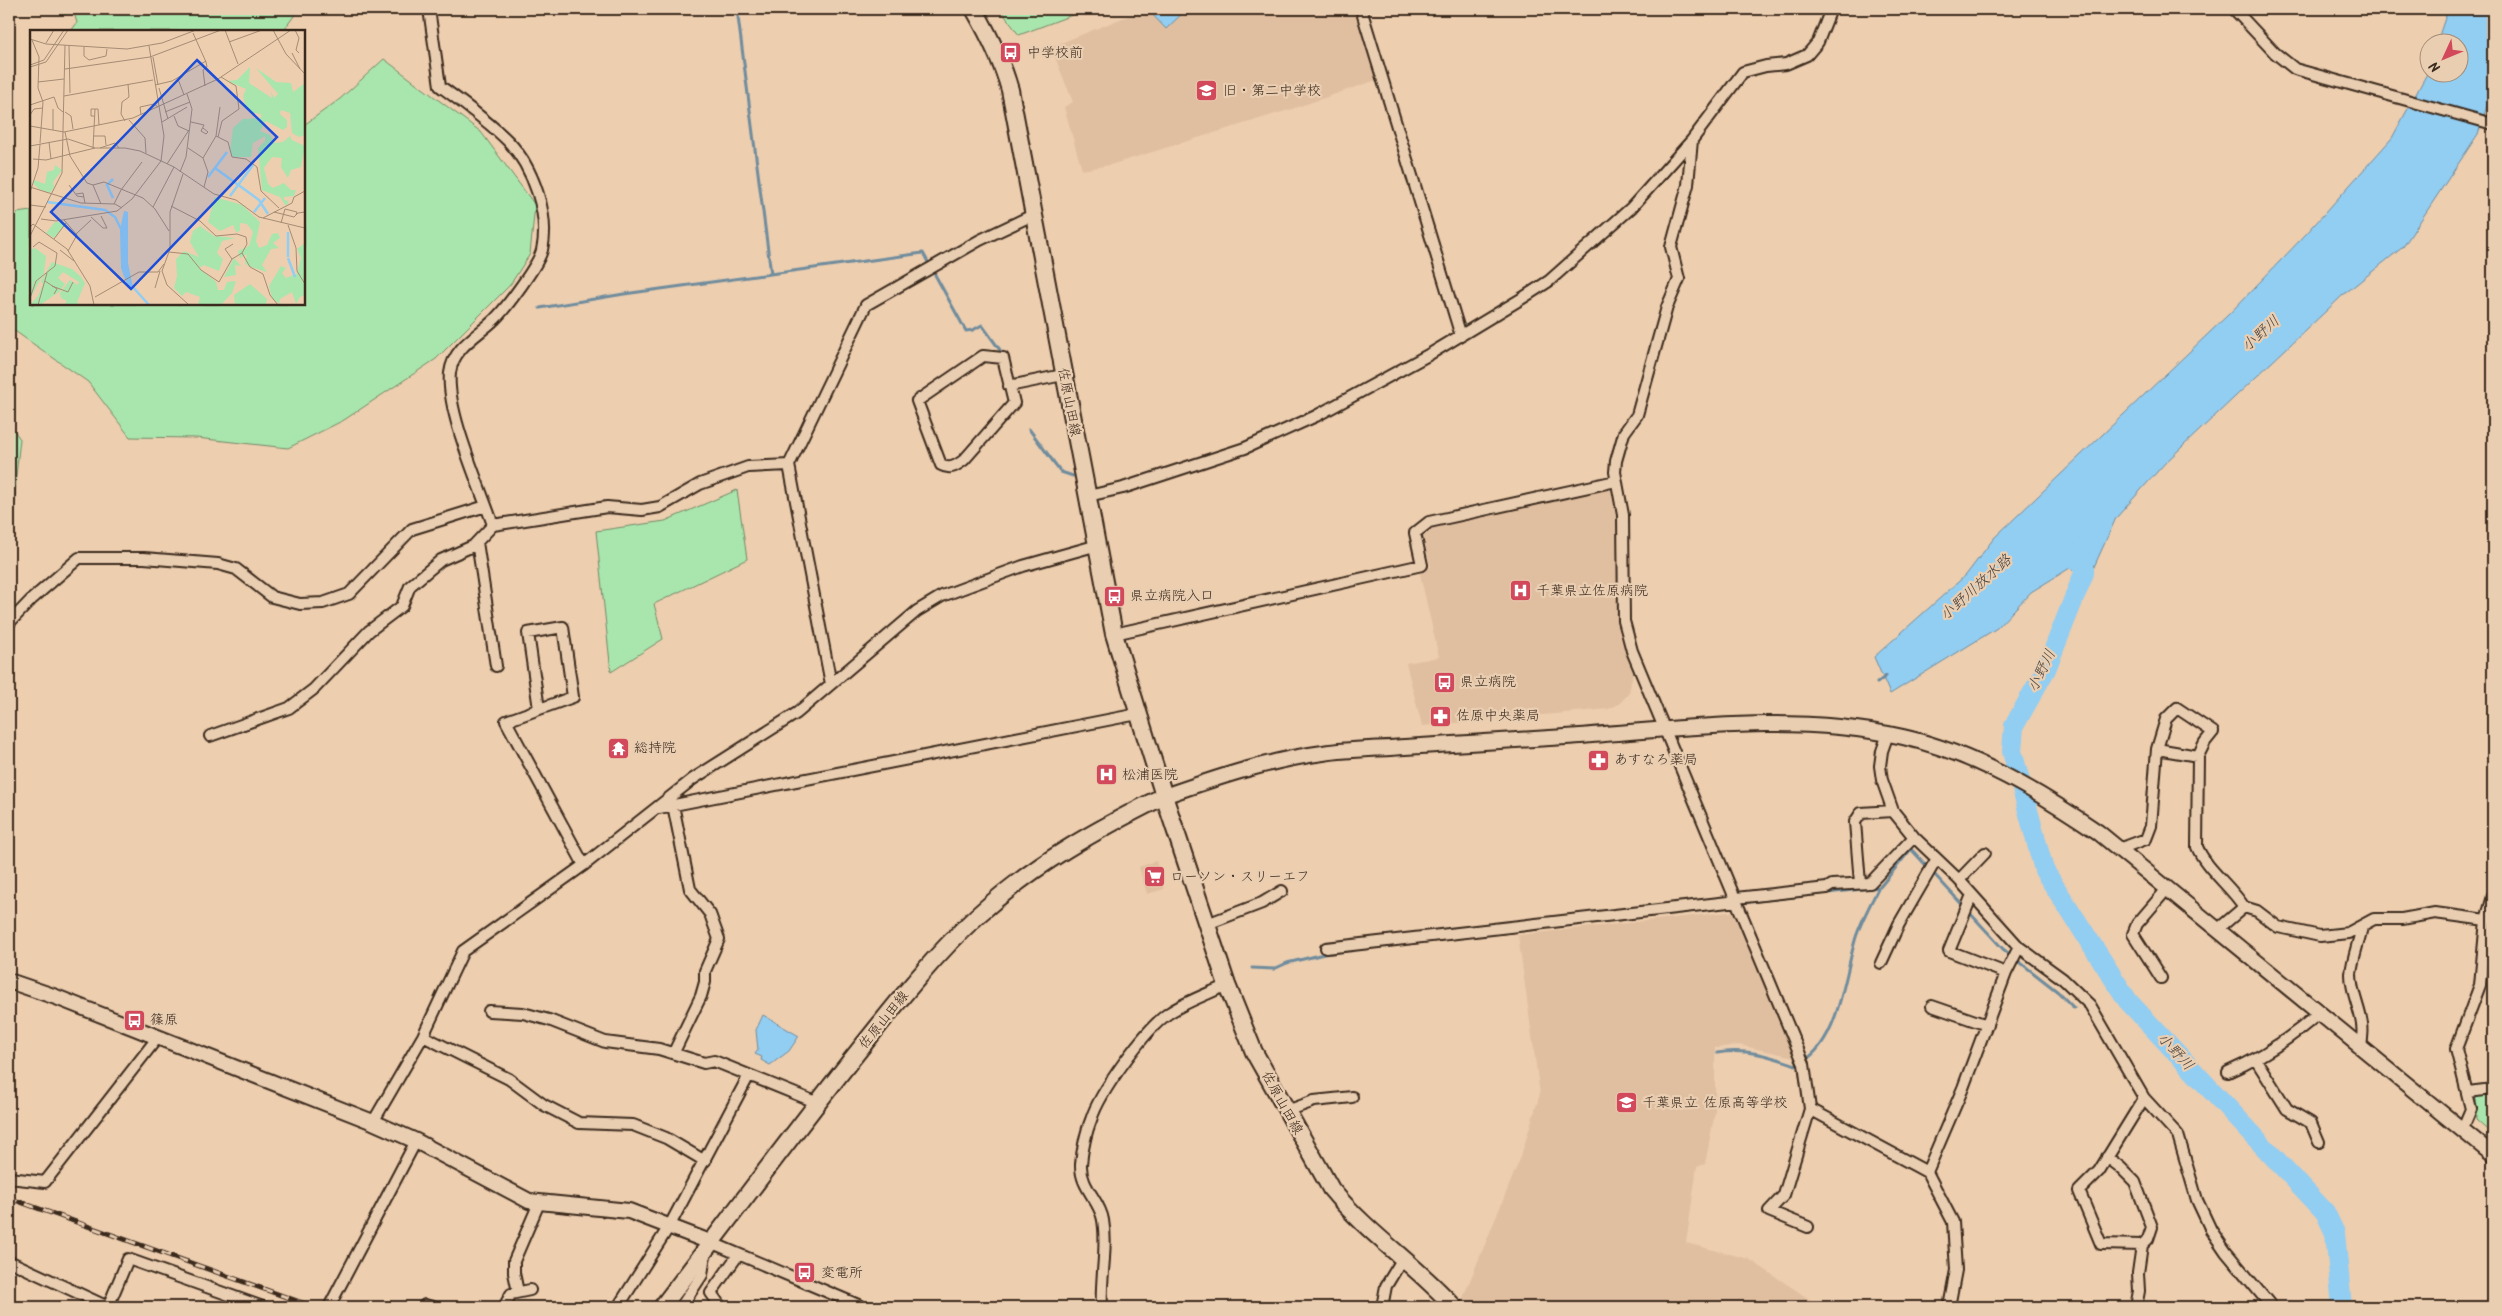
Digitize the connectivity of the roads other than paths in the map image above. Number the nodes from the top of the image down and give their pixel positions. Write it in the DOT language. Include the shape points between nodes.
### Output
graph roads {
  1 [pos="429,9"];
  2 [pos="974,9"];
  3 [pos="1362,9"];
  4 [pos="1831,9"];
  5 [pos="2234,9"];
  6 [pos="2493,124"];
  7 [pos="1692,140"];
  8 [pos="1035,214"];
  9 [pos="1461,336"];
  10 [pos="1063,375"];
  11 [pos="1010,386"];
  12 [pos="789,465"];
  13 [pos="1616,481"];
  14 [pos="1088,496"];
  15 [pos="486,506"];
  16 [pos="493,525"];
  17 [pos="477,542"];
  18 [pos="1098,545"];
  19 [pos="9,623"];
  20 [pos="1114,634"];
  21 [pos="496,666"];
  22 [pos="831,684"];
  23 [pos="539,709"];
  24 [pos="1138,714"];
  25 [pos="1665,729"];
  26 [pos="1888,734"];
  27 [pos="210,736"];
  28 [pos="2157,749"];
  29 [pos="2198,756"];
  30 [pos="1164,796"];
  31 [pos="672,805"];
  32 [pos="656,808"];
  33 [pos="1894,811"];
  34 [pos="1914,837"];
  35 [pos="2119,848"];
  36 [pos="1985,853"];
  37 [pos="1936,860"];
  38 [pos="584,865"];
  39 [pos="1959,880"];
  40 [pos="1860,884"];
  41 [pos="2167,889"];
  42 [pos="1282,891"];
  43 [pos="1972,895"];
  44 [pos="2493,896"];
  45 [pos="1737,901"];
  46 [pos="2244,907"];
  47 [pos="2486,920"];
  48 [pos="1206,924"];
  49 [pos="2362,927"];
  50 [pos="2217,930"];
  51 [pos="2019,947"];
  52 [pos="1326,948"];
  53 [pos="1881,963"];
  54 [pos="2006,973"];
  55 [pos="2161,978"];
  56 [pos="9,981"];
  57 [pos="1227,985"];
  58 [pos="1932,1006"];
  59 [pos="489,1010"];
  60 [pos="2319,1013"];
  61 [pos="1987,1025"];
  62 [pos="423,1036"];
  63 [pos="158,1037"];
  64 [pos="2360,1048"];
  65 [pos="674,1052"];
  66 [pos="2256,1060"];
  67 [pos="2228,1072"];
  68 [pos="748,1077"];
  69 [pos="2493,1089"];
  70 [pos="2468,1092"];
  71 [pos="1352,1097"];
  72 [pos="2144,1098"];
  73 [pos="818,1103"];
  74 [pos="1810,1109"];
  75 [pos="1287,1111"];
  76 [pos="373,1122"];
  77 [pos="2462,1130"];
  78 [pos="416,1141"];
  79 [pos="2319,1142"];
  80 [pos="2493,1155"];
  81 [pos="2107,1157"];
  82 [pos="705,1161"];
  83 [pos="1927,1172"];
  84 [pos="9,1178"];
  85 [pos="539,1203"];
  86 [pos="670,1225"];
  87 [pos="1808,1227"];
  88 [pos="708,1245"];
  89 [pos="2142,1245"];
  90 [pos="738,1255"];
  91 [pos="1403,1258"];
  92 [pos="9,1261"];
  93 [pos="530,1290"];
  94 [pos="518,1292"];
  95 [pos="263,1307"];
  96 [pos="329,1307"];
  97 [pos="504,1307"];
  98 [pos="618,1307"];
  99 [pos="662,1307"];
  100 [pos="681,1307"];
  101 [pos="721,1307"];
  102 [pos="863,1307"];
  103 [pos="1102,1307"];
  104 [pos="1382,1307"];
  105 [pos="1454,1307"];
  106 [pos="1949,1307"];
  107 [pos="2136,1307"];
  108 [pos="2272,1307"];
  1 -- 15 [label="street" via="440,86 509,142 526,167 541,206 544,226 542,252 523,282 496,318 460,349 450,372 453,411"];
  2 -- 8 [label="main road, 佐原山田線" via="1005,71"];
  3 -- 9 [label="street"];
  4 -- 7 [label="street" via="1818,42 1807,55 1786,64 1743,72"];
  5 -- 6 [label="street" via="2275,53 2295,69"];
  7 -- 9 [label="street" via="1631,208 1549,280"];
  7 -- 13 [label="street" via="1688,185 1671,247 1679,279 1667,307 1637,415 1624,433 1617,451"];
  8 -- 10 [label="main road, 佐原山田線"];
  8 -- 12 [label="street" via="980,240 866,305"];
  9 -- 14 [label="street" via="1316,416 1245,448 1123,488"];
  10 -- 11 [label="street"];
  10 -- 14 [label="main road, 佐原山田線"];
  11 -- 11 [label="street" via="1014,403 996,424 964,460 954,467 947,468 941,464 917,401 983,356 1002,358"];
  12 -- 16 [label="street" via="748,468 700,484 660,507 642,510 607,507"];
  12 -- 22 [label="street"];
  13 -- 20 [label="street" via="1429,522 1416,533 1422,564"];
  13 -- 25 [label="street" via="1623,515 1624,621 1632,651"];
  14 -- 18 [label="main road, 佐原山田線"];
  15 -- 16 [label="street"];
  15 -- 19 [label="street" via="412,529 348,594 324,602 300,604 272,596 236,569 218,564 144,558 79,558"];
  16 -- 17 [label="street"];
  17 -- 21 [label="street"];
  17 -- 27 [label="street" via="441,560 410,586 402,606 369,632 314,689 289,708"];
  18 -- 20 [label="main road, 佐原山田線"];
  18 -- 22 [label="street" via="1023,566 942,596 917,611"];
  20 -- 24 [label="main road, 佐原山田線"];
  22 -- 32 [label="street" via="797,713 693,778"];
  23 -- 23 [label="street" via="573,697 563,627 528,633"];
  23 -- 38 [label="street" via="506,721"];
  24 -- 30 [label="main road, 佐原山田線"];
  24 -- 31 [label="street"];
  25 -- 26 [label="street" via="1782,723"];
  25 -- 30 [label="street" via="1323,753 1221,776"];
  25 -- 45 [label="street"];
  26 -- 33 [label="street" via="1880,766"];
  26 -- 35 [label="street" via="1932,746 1999,772 2042,795"];
  28 -- 29 [label="street"];
  28 -- 29 [label="street" via="2166,719 2177,708 2214,732"];
  28 -- 35 [label="street" via="2151,826 2146,839"];
  29 -- 46 [label="street" via="2197,847 2202,859 2234,891"];
  30 -- 48 [label="main road, 佐原山田線"];
  30 -- 73 [label="main road, 佐原山田線" via="1096,830 1039,867 977,916 928,966"];
  31 -- 32 [label="street"];
  31 -- 65 [label="street" via="690,888 710,914 719,939 705,971 701,996"];
  32 -- 38 [label="street"];
  33 -- 34 [label="street"];
  33 -- 40 [label="street" via="1861,813 1855,822"];
  34 -- 37 [label="street"];
  34 -- 40 [label="street" via="1870,883"];
  35 -- 41 [label="street"];
  36 -- 39 [label="street"];
  37 -- 39 [label="street"];
  37 -- 53 [label="street"];
  38 -- 62 [label="street" via="463,951"];
  39 -- 43 [label="street"];
  40 -- 45 [label="street"];
  41 -- 50 [label="street"];
  41 -- 55 [label="street" via="2137,924 2133,934"];
  42 -- 48 [label="street" via="1262,903"];
  43 -- 51 [label="street"];
  43 -- 54 [label="street" via="1948,950"];
  44 -- 47 [label="street"];
  45 -- 52 [label="street"];
  45 -- 74 [label="street" via="1803,1062"];
  46 -- 49 [label="street" via="2257,911 2278,927 2320,936 2348,933"];
  46 -- 50 [label="street"];
  47 -- 49 [label="street" via="2435,913 2402,919 2374,919"];
  47 -- 70 [label="street" via="2480,986 2456,1050"];
  48 -- 57 [label="main road, 佐原山田線"];
  49 -- 64 [label="street" via="2351,975 2363,1025"];
  50 -- 60 [label="street"];
  51 -- 54 [label="street"];
  51 -- 72 [label="street" via="2063,978 2090,1005"];
  54 -- 61 [label="street"];
  56 -- 63 [label="street"];
  57 -- 75 [label="main road, 佐原山田線" via="1254,1052"];
  57 -- 103 [label="street" via="1162,1019 1135,1049 1091,1119 1081,1165 1085,1187 1103,1219"];
  58 -- 61 [label="street"];
  59 -- 65 [label="street" via="523,1013 549,1020 605,1042"];
  60 -- 64 [label="street"];
  60 -- 66 [label="street" via="2298,1032"];
  61 -- 83 [label="street"];
  62 -- 76 [label="street"];
  62 -- 82 [label="street" via="509,1079 544,1105 578,1123 637,1126 666,1138"];
  63 -- 76 [label="street"];
  63 -- 84 [label="street" via="45,1182"];
  64 -- 77 [label="street"];
  65 -- 68 [label="street" via="704,1063 714,1061"];
  66 -- 67 [label="street"];
  66 -- 79 [label="street" via="2287,1109 2311,1123"];
  68 -- 73 [label="street"];
  68 -- 82 [label="street"];
  69 -- 70 [label="street"];
  70 -- 77 [label="street" via="2470,1108"];
  71 -- 75 [label="street" via="1314,1101"];
  72 -- 81 [label="street"];
  72 -- 108 [label="street" via="2178,1135 2211,1230"];
  73 -- 88 [label="main road, 佐原山田線"];
  74 -- 83 [label="street"];
  74 -- 87 [label="street" via="1784,1195 1769,1211"];
  75 -- 91 [label="main road, 佐原山田線" via="1331,1190"];
  76 -- 78 [label="street"];
  77 -- 80 [label="street"];
  78 -- 85 [label="street" via="529,1201"];
  78 -- 96 [label="street"];
  81 -- 89 [label="street" via="2135,1182 2145,1203 2152,1227"];
  81 -- 89 [label="street" via="2080,1191 2086,1209 2101,1244"];
  82 -- 86 [label="street"];
  83 -- 106 [label="street" via="1952,1222 1956,1270"];
  85 -- 86 [label="street" via="628,1211"];
  85 -- 94 [label="street" via="514,1261"];
  86 -- 88 [label="street"];
  86 -- 98 [label="street"];
  88 -- 90 [label="street"];
  88 -- 99 [label="main road, 佐原山田線"];
  88 -- 100 [label="street" via="702,1275"];
  89 -- 107 [label="street"];
  90 -- 101 [label="street" via="711,1293"];
  90 -- 102 [label="street"];
  91 -- 104 [label="street" via="1386,1286"];
  91 -- 105 [label="main road, 佐原山田線"];
  92 -- 95 [label="street" via="108,1307 128,1259"];
  93 -- 94 [label="street"];
  94 -- 97 [label="street" via="511,1294"];
}
